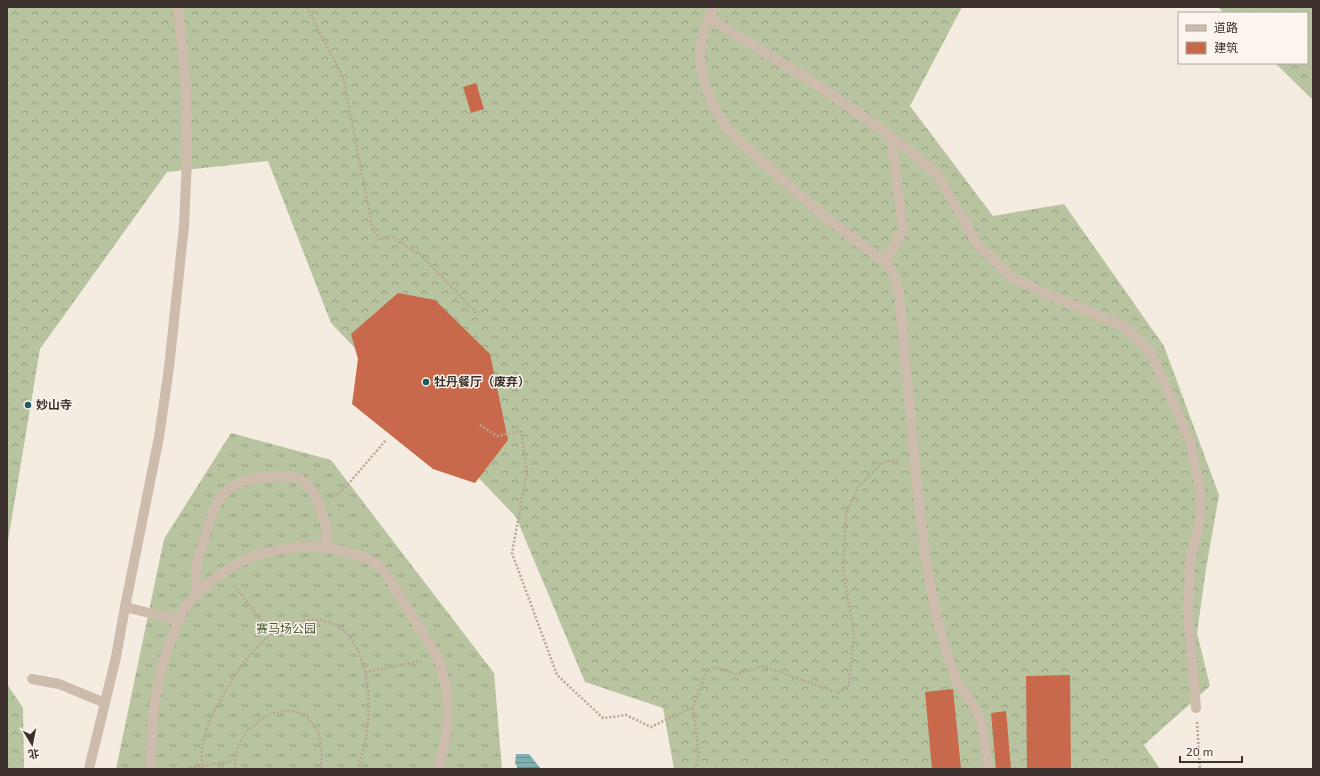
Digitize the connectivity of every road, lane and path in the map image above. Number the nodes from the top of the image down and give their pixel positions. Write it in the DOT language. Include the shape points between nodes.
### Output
graph roads {
  1 [pos="178,7"];
  2 [pos="308,7"];
  3 [pos="714,7"];
  4 [pos="709,18"];
  5 [pos="891,136"];
  6 [pos="885,263"];
  7 [pos="478,315"];
  8 [pos="480,425"];
  9 [pos="386,440"];
  10 [pos="914,456"];
  11 [pos="344,489"];
  12 [pos="326,548"];
  13 [pos="224,571"];
  14 [pos="197,593"];
  15 [pos="125,607"];
  16 [pos="178,620"];
  17 [pos="272,634"];
  18 [pos="438,658"];
  19 [pos="365,672"];
  20 [pos="32,679"];
  21 [pos="105,703"];
  22 [pos="693,707"];
  23 [pos="1196,708"];
  24 [pos="234,761"];
  25 [pos="203,768"];
  26 [pos="89,769"];
  27 [pos="150,769"];
  28 [pos="182,769"];
  29 [pos="236,769"];
  30 [pos="320,769"];
  31 [pos="358,769"];
  32 [pos="438,769"];
  33 [pos="695,769"];
  34 [pos="988,769"];
  35 [pos="1200,769"];
  1 -- 15 [label="street" via="186,87 187,159 184,226 159,437"];
  2 -- 7 [label="path" via="343,77 373,230 380,240 391,236 422,256"];
  3 -- 4 [label="street"];
  4 -- 5 [label="street" via="813,82"];
  4 -- 6 [label="street" via="700,47 701,66 706,85 727,127 739,141 826,218"];
  5 -- 6 [label="street" via="903,229"];
  5 -- 23 [label="street" via="937,174 978,245 1013,279 1125,327 1150,351 1190,441 1200,489 1200,519 1190,561 1188,611"];
  6 -- 10 [label="street" via="895,277 899,293"];
  8 -- 22 [label="path" via="497,436 521,432 527,472 512,552 557,675 603,718 626,715 651,727"];
  9 -- 11 [label="path"];
  10 -- 22 [label="path" via="884,462 859,486 846,513 843,570 854,634 849,685 838,693 763,666 736,674 718,668 706,670"];
  10 -- 34 [label="street" via="928,573 950,664 957,682 971,701 982,723"];
  12 -- 13 [label="street" via="290,548 262,553"];
  12 -- 14 [label="street" via="325,521 315,495 307,484 296,477 282,476 254,478 241,482 220,498 213,511 196,566"];
  12 -- 18 [label="street" via="347,552 378,566 387,575"];
  13 -- 14 [label="street"];
  13 -- 17 [label="path"];
  14 -- 16 [label="street"];
  15 -- 16 [label="street"];
  15 -- 21 [label="street"];
  16 -- 27 [label="street" via="170,640 155,699"];
  17 -- 19 [label="path" via="285,626 302,621 332,623 355,643"];
  17 -- 25 [label="path" via="232,679 213,714 205,732"];
  18 -- 19 [label="path"];
  18 -- 32 [label="street" via="449,708 448,727"];
  19 -- 31 [label="path" via="369,716 367,740"];
  20 -- 21 [label="street" via="58,684"];
  21 -- 26 [label="street"];
  22 -- 33 [label="path" via="699,755"];
  23 -- 35 [label="path"];
  24 -- 25 [label="path"];
  24 -- 29 [label="path"];
  24 -- 30 [label="path" via="247,731 271,713 284,710 298,712 308,719 317,731 322,746"];
  25 -- 28 [label="path"];
}
